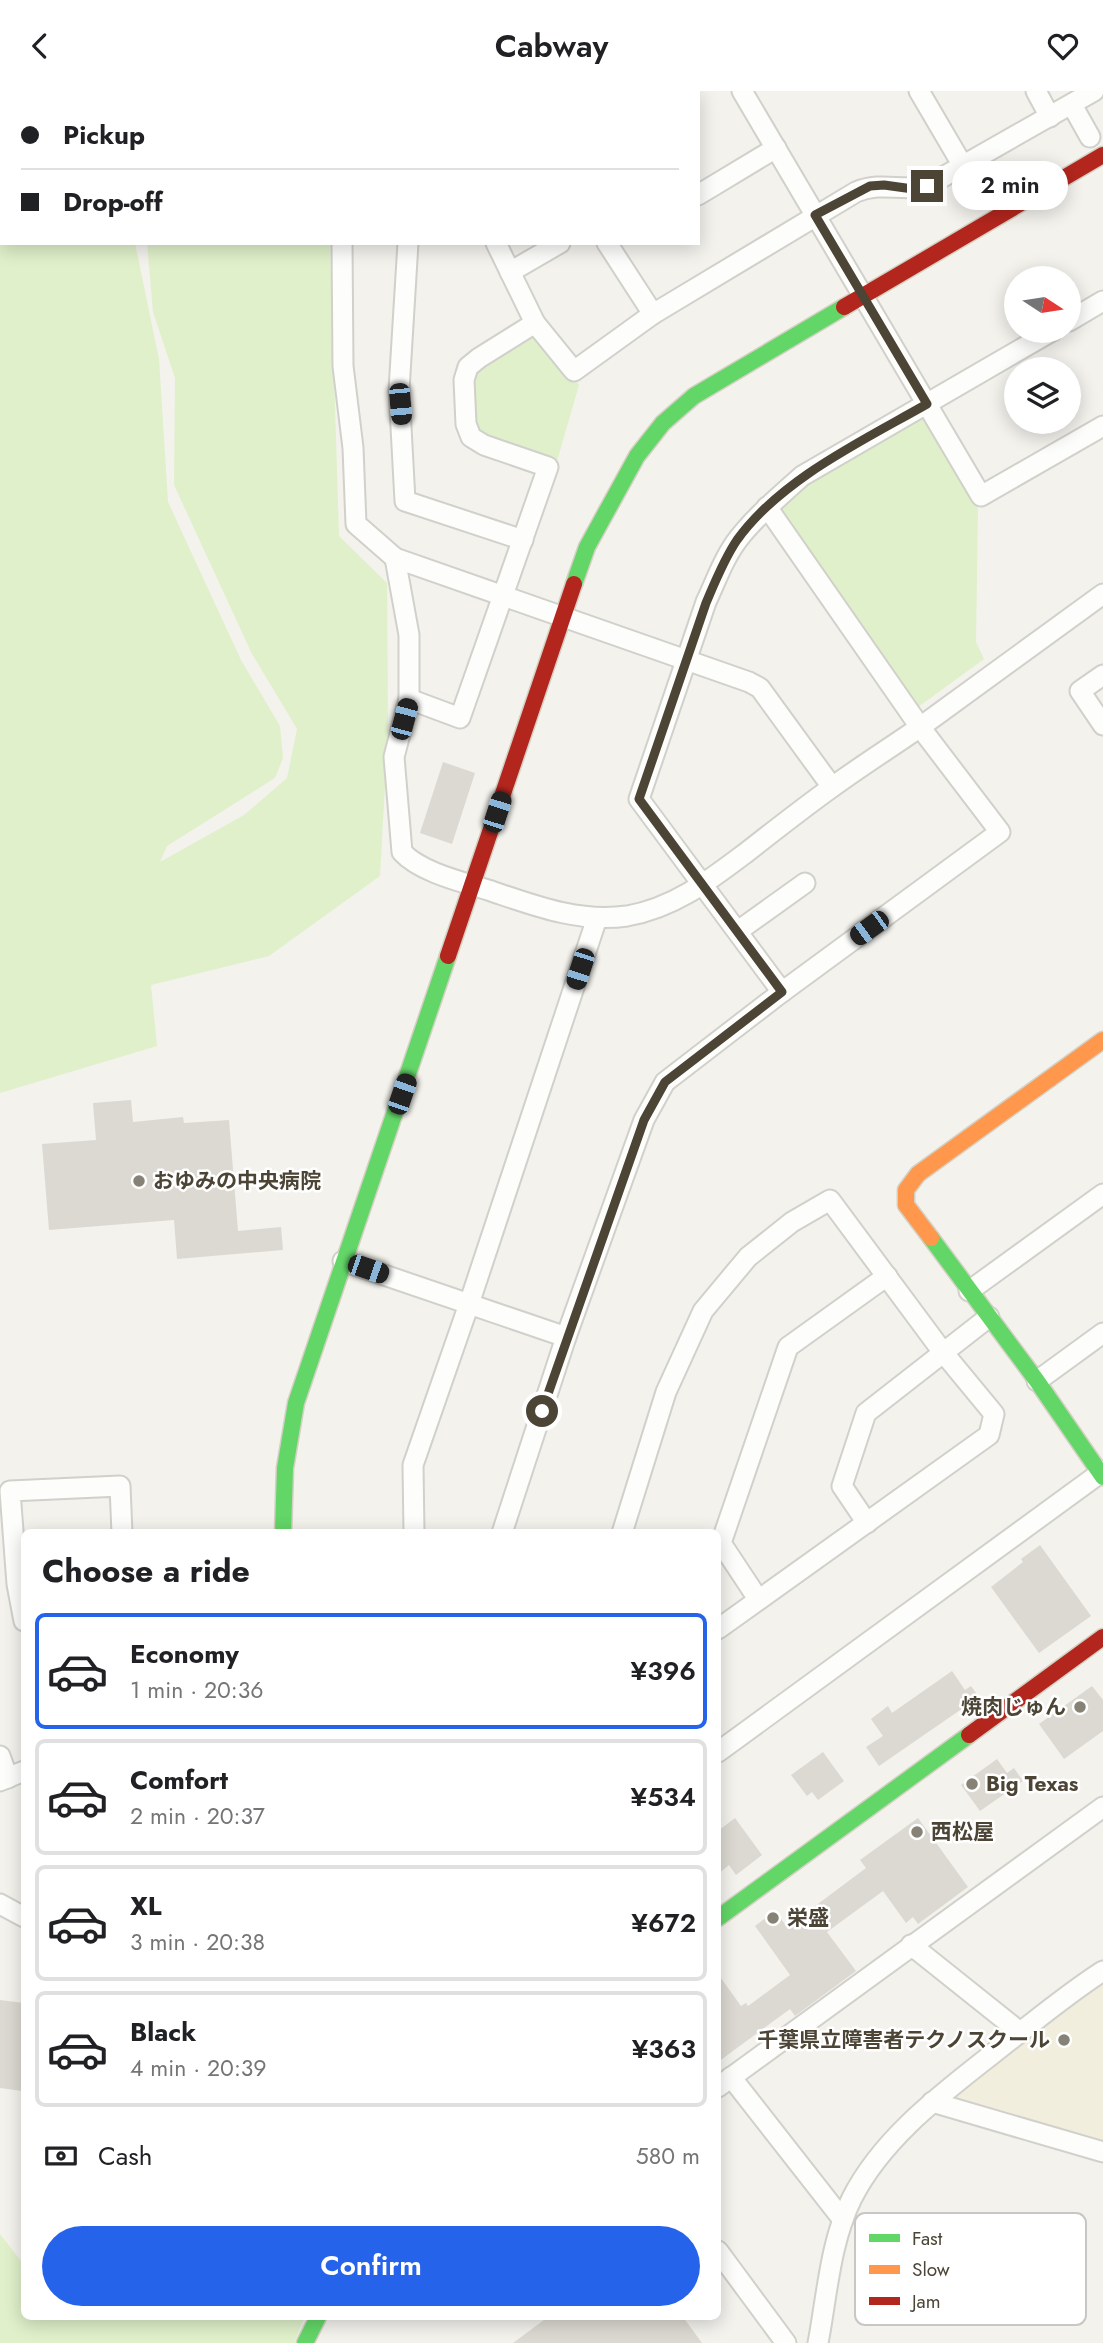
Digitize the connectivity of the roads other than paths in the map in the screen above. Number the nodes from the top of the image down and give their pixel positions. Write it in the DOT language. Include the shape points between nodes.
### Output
graph roads {
  1 [pos="742,91"];
  2 [pos="919,91"];
  3 [pos="1036,91"];
  4 [pos="1094,91"];
  5 [pos="1072,105"];
  6 [pos="1050,117"];
  7 [pos="1090,137"];
  8 [pos="776,148"];
  9 [pos="1103,155"];
  10 [pos="963,166"];
  11 [pos="700,194"];
  12 [pos="815,215"];
  13 [pos="342,245"];
  14 [pos="408,245"];
  15 [pos="497,245"];
  16 [pos="557,245"];
  17 [pos="608,245"];
  18 [pos="510,272"];
  19 [pos="864,297"];
  20 [pos="1103,301"];
  21 [pos="1082,313"];
  22 [pos="653,314"];
  23 [pos="535,323"];
  24 [pos="1031,343"];
  25 [pos="927,404"];
  26 [pos="1103,426"];
  27 [pos="768,507"];
  28 [pos="523,540"];
  29 [pos="395,558"];
  30 [pos="1103,594"];
  31 [pos="504,596"];
  32 [pos="563,617"];
  33 [pos="687,660"];
  34 [pos="1103,675"];
  35 [pos="409,699"];
  36 [pos="1103,725"];
  37 [pos="920,727"];
  38 [pos="832,787"];
  39 [pos="805,883"];
  40 [pos="704,884"];
  41 [pos="473,885"];
  42 [pos="597,918"];
  43 [pos="738,931"];
  44 [pos="782,992"];
  45 [pos="1103,1039"];
  46 [pos="1103,1194"];
  47 [pos="343,1261"];
  48 [pos="887,1276"];
  49 [pos="969,1291"];
  50 [pos="469,1304"];
  51 [pos="989,1317"];
  52 [pos="1103,1333"];
  53 [pos="566,1337"];
  54 [pos="942,1351"];
  55 [pos="1037,1381"];
  56 [pos="1102,1474"];
  57 [pos="867,1523"];
  58 [pos="122,1529"];
  59 [pos="283,1529"];
  60 [pos="414,1529"];
  61 [pos="503,1529"];
  62 [pos="623,1529"];
  63 [pos="758,1599"];
  64 [pos="21,1605"];
  65 [pos="721,1627"];
  66 [pos="1103,1637"];
  67 [pos="721,1750"];
  68 [pos="0,1756"];
  69 [pos="11,1777"];
  70 [pos="1103,1807"];
  71 [pos="0,1904"];
  72 [pos="21,1914"];
  73 [pos="721,1916"];
  74 [pos="911,1945"];
  75 [pos="1103,1971"];
  76 [pos="1020,2032"];
  77 [pos="724,2082"];
  78 [pos="932,2102"];
  79 [pos="1103,2153"];
  80 [pos="843,2220"];
  81 [pos="721,2255"];
  82 [pos="316,2320"];
  83 [pos="305,2343"];
  84 [pos="786,2343"];
  85 [pos="818,2343"];
  1 -- 8 [label="street"];
  2 -- 10 [label="street"];
  3 -- 6 [label="street"];
  4 -- 5 [label="street"];
  5 -- 6 [label="street"];
  5 -- 7 [label="street"];
  6 -- 10 [label="street"];
  8 -- 11 [label="street"];
  8 -- 12 [label="street"];
  9 -- 19 [label="street"];
  10 -- 12 [label="street" via="927,186 870,186"];
  12 -- 19 [label="street"];
  12 -- 22 [label="street"];
  13 -- 29 [label="street" via="343,366 356,524"];
  14 -- 28 [label="street" via="399,390 405,501"];
  15 -- 18 [label="street"];
  16 -- 18 [label="street"];
  17 -- 22 [label="street"];
  18 -- 23 [label="street"];
  19 -- 25 [label="street"];
  19 -- 32 [label="street" via="694,396 663,423 637,456 593,535"];
  20 -- 21 [label="street"];
  22 -- 23 [label="street" via="574,371"];
  23 -- 28 [label="street" via="479,358 468,367 464,380 471,437 548,467"];
  24 -- 25 [label="street"];
  25 -- 26 [label="street" via="981,496"];
  25 -- 27 [label="street" via="802,476"];
  27 -- 33 [label="street" via="738,540 719,574"];
  27 -- 37 [label="street"];
  28 -- 31 [label="street"];
  29 -- 31 [label="street"];
  29 -- 35 [label="street" via="409,635"];
  30 -- 37 [label="street"];
  31 -- 32 [label="street"];
  31 -- 35 [label="street" via="460,718"];
  32 -- 33 [label="street"];
  32 -- 41 [label="street"];
  33 -- 38 [label="street" via="760,688"];
  33 -- 40 [label="street" via="639,799"];
  34 -- 36 [label="street" via="1080,691"];
  35 -- 41 [label="street" via="394,757 402,852 411,863"];
  37 -- 38 [label="street"];
  37 -- 44 [label="street" via="1000,832"];
  38 -- 40 [label="street"];
  39 -- 43 [label="street"];
  40 -- 42 [label="street" via="650,910"];
  40 -- 43 [label="street"];
  41 -- 42 [label="street" via="540,908"];
  41 -- 47 [label="street"];
  42 -- 50 [label="street"];
  43 -- 44 [label="street"];
  44 -- 53 [label="street" via="665,1082 644,1120"];
  45 -- 49 [label="street" via="918,1174 906,1190 906,1205"];
  46 -- 49 [label="street"];
  47 -- 50 [label="street"];
  47 -- 59 [label="street" via="285,1451"];
  48 -- 54 [label="street"];
  48 -- 62 [label="street" via="830,1200 792,1222 748,1257 703,1311 676,1369"];
  48 -- 63 [label="street" via="788,1347 721,1543"];
  49 -- 51 [label="street"];
  50 -- 53 [label="street"];
  50 -- 60 [label="street" via="413,1465"];
  51 -- 54 [label="street"];
  51 -- 55 [label="street"];
  52 -- 55 [label="street"];
  53 -- 61 [label="street"];
  54 -- 57 [label="street" via="866,1413 842,1486"];
  54 -- 57 [label="street" via="994,1414 989,1434"];
  55 -- 56 [label="street"];
  56 -- 67 [label="street"];
  57 -- 63 [label="street"];
  58 -- 64 [label="street" via="120,1486 10,1491"];
  63 -- 65 [label="street"];
  66 -- 73 [label="street"];
  68 -- 69 [label="street"];
  70 -- 74 [label="street"];
  71 -- 72 [label="street"];
  74 -- 76 [label="street"];
  74 -- 77 [label="street"];
  75 -- 76 [label="street"];
  76 -- 78 [label="street"];
  77 -- 80 [label="street"];
  78 -- 79 [label="street"];
  78 -- 80 [label="street" via="867,2172"];
  80 -- 85 [label="street"];
  81 -- 84 [label="street"];
  82 -- 83 [label="street"];
}
